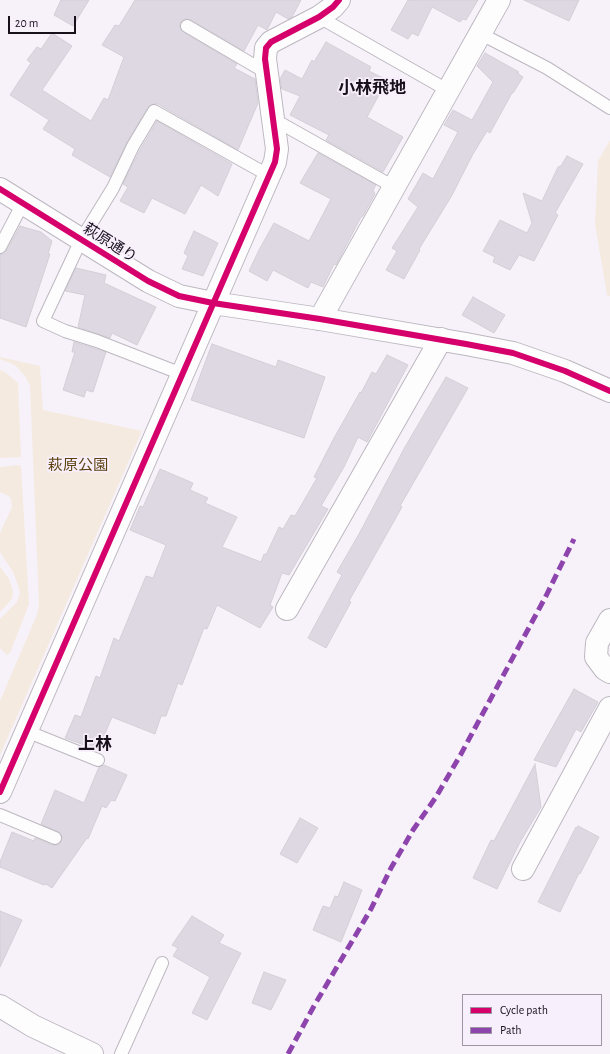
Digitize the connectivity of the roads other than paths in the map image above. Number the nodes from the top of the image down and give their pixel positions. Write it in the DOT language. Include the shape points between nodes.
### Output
graph roads {
  1 [pos="338,0"];
  2 [pos="499,0"];
  3 [pos="319,17"];
  4 [pos="187,26"];
  5 [pos="480,34"];
  6 [pos="267,72"];
  7 [pos="449,91"];
  8 [pos="610,108"];
  9 [pos="273,119"];
  10 [pos="268,175"];
  11 [pos="394,187"];
  12 [pos="0,189"];
  13 [pos="23,204"];
  14 [pos="81,240"];
  15 [pos="0,247"];
  16 [pos="213,303"];
  17 [pos="320,319"];
  18 [pos="441,339"];
  19 [pos="182,374"];
  20 [pos="610,391"];
  21 [pos="287,609"];
  22 [pos="610,620"];
  23 [pos="610,672"];
  24 [pos="610,708"];
  25 [pos="26,731"];
  26 [pos="98,760"];
  27 [pos="0,792"];
  28 [pos="0,815"];
  29 [pos="55,838"];
  30 [pos="523,869"];
  31 [pos="162,963"];
  32 [pos="0,1006"];
  33 [pos="92,1054"];
  34 [pos="120,1054"];
  1 -- 3 [label="street" via="334,8"];
  2 -- 5 [label="street"];
  3 -- 6 [label="street" via="271,42 266,48"];
  3 -- 7 [label="lane"];
  4 -- 6 [label="lane"];
  5 -- 7 [label="street"];
  5 -- 8 [label="lane" via="547,68"];
  6 -- 9 [label="street"];
  7 -- 11 [label="street"];
  9 -- 10 [label="street" via="277,149 275,162"];
  9 -- 11 [label="lane"];
  10 -- 14 [label="lane" via="154,111 133,146 113,188"];
  10 -- 16 [label="street"];
  11 -- 17 [label="street"];
  12 -- 13 [label="street, 萩原通り"];
  13 -- 14 [label="street, 萩原通り"];
  13 -- 15 [label="lane"];
  14 -- 16 [label="street, 萩原通り" via="148,281 179,296"];
  14 -- 19 [label="lane" via="43,321"];
  16 -- 17 [label="street, 萩原通り"];
  16 -- 19 [label="street"];
  17 -- 18 [label="street, 萩原通り"];
  18 -- 20 [label="street, 萩原通り" via="513,353 565,371"];
  18 -- 21 [label="street"];
  19 -- 25 [label="street"];
  22 -- 23 [label="street" via="597,643 596,657"];
  24 -- 30 [label="street"];
  25 -- 26 [label="lane"];
  25 -- 27 [label="street"];
  28 -- 29 [label="lane"];
  31 -- 34 [label="lane"];
  32 -- 33 [label="street" via="33,1026"];
}
